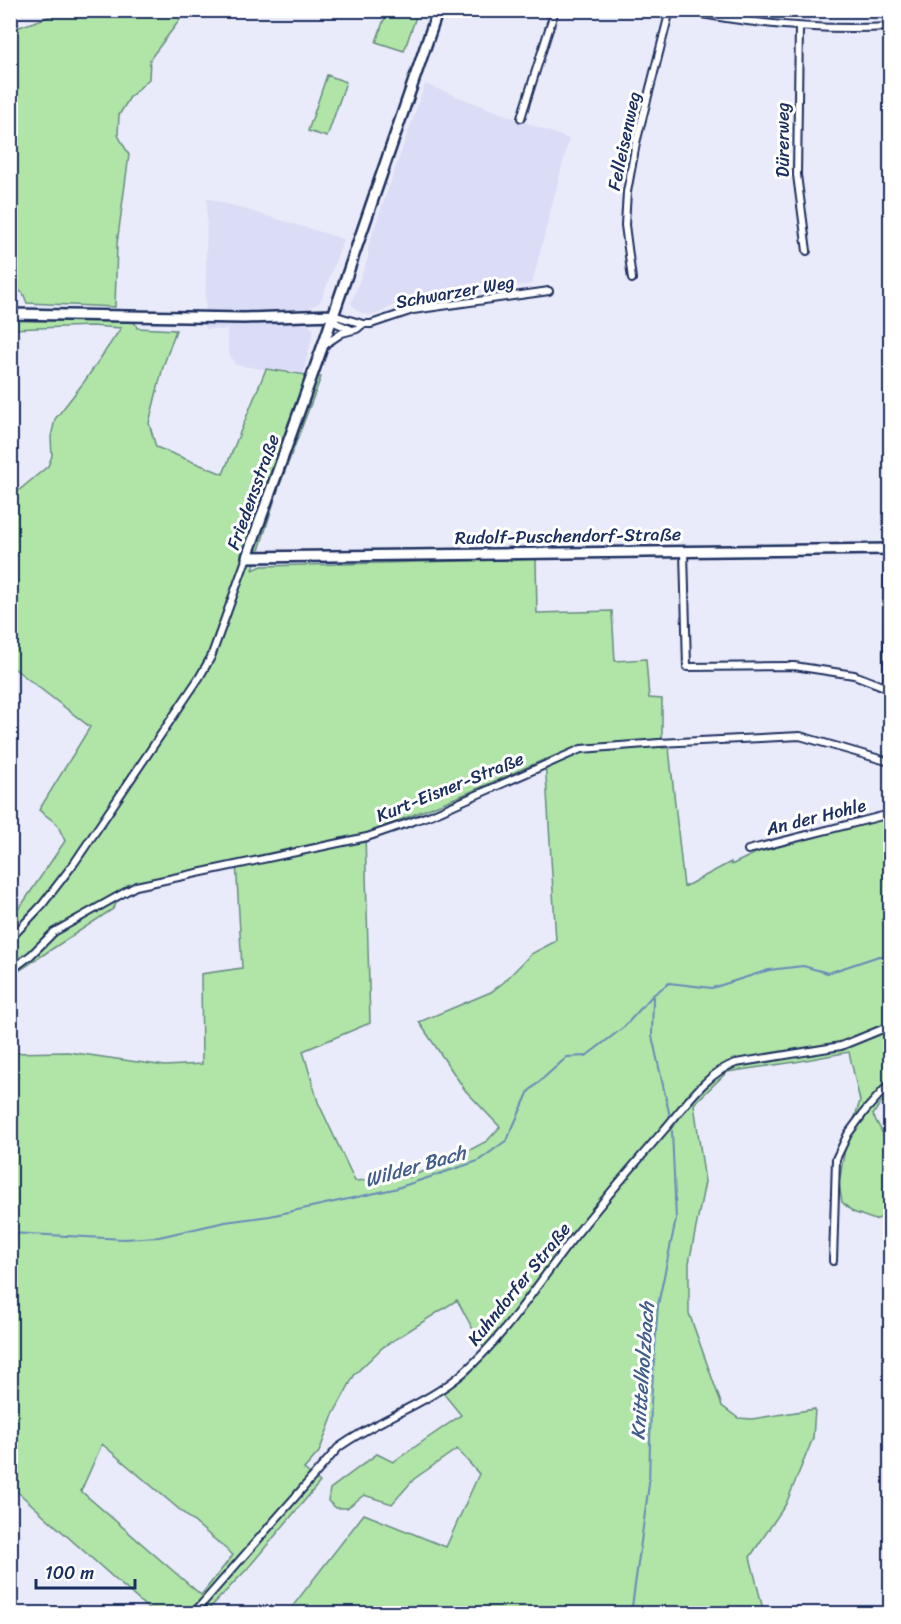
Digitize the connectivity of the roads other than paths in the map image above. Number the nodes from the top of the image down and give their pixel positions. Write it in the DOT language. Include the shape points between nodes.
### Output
graph roads {
  1 [pos="438,10"];
  2 [pos="555,10"];
  3 [pos="670,10"];
  4 [pos="681,10"];
  5 [pos="799,27"];
  6 [pos="891,27"];
  7 [pos="521,118"];
  8 [pos="807,251"];
  9 [pos="632,279"];
  10 [pos="549,291"];
  11 [pos="10,314"];
  12 [pos="333,315"];
  13 [pos="363,324"];
  14 [pos="351,329"];
  15 [pos="323,345"];
  16 [pos="890,549"];
  17 [pos="684,551"];
  18 [pos="247,557"];
  19 [pos="889,688"];
  20 [pos="891,762"];
  21 [pos="891,814"];
  22 [pos="748,850"];
  23 [pos="10,939"];
  24 [pos="10,971"];
  25 [pos="891,1026"];
  26 [pos="891,1083"];
  27 [pos="833,1261"];
  28 [pos="193,1614"];
  1 -- 12 [label="street, Friedensstraße"];
  2 -- 7 [label="street"];
  3 -- 9 [label="street, Felleisenweg" via="627,192 625,225"];
  4 -- 5 [label="street"];
  5 -- 6 [label="street"];
  5 -- 8 [label="street, Dürerweg" via="797,175"];
  10 -- 13 [label="street, Schwarzer Weg" via="413,310"];
  11 -- 12 [label="street" via="244,318"];
  12 -- 13 [label="street"];
  12 -- 14 [label="street" via="336,323"];
  12 -- 15 [label="street, Friedensstraße"];
  13 -- 14 [label="street, Schwarzer Weg"];
  14 -- 15 [label="street, Schwarzer Weg"];
  15 -- 18 [label="street, Friedensstraße"];
  16 -- 17 [label="street, Rudolf-Puschendorf-Straße"];
  16 -- 19 [label="street"];
  17 -- 18 [label="street, Rudolf-Puschendorf-Straße"];
  17 -- 19 [label="street" via="687,667 794,666 854,675"];
  18 -- 23 [label="street, Friedensstraße" via="214,649 199,678 75,862"];
  20 -- 24 [label="street, Kurt-Eisner-Straße" via="800,736 581,749 431,815 367,837 136,886 54,932"];
  21 -- 22 [label="street, An der Hohle"];
  25 -- 28 [label="street, Kuhndorfer Straße" via="841,1046 720,1069 645,1152 486,1350 444,1388 338,1448"];
  26 -- 27 [label="street" via="865,1110 836,1158"];
}
